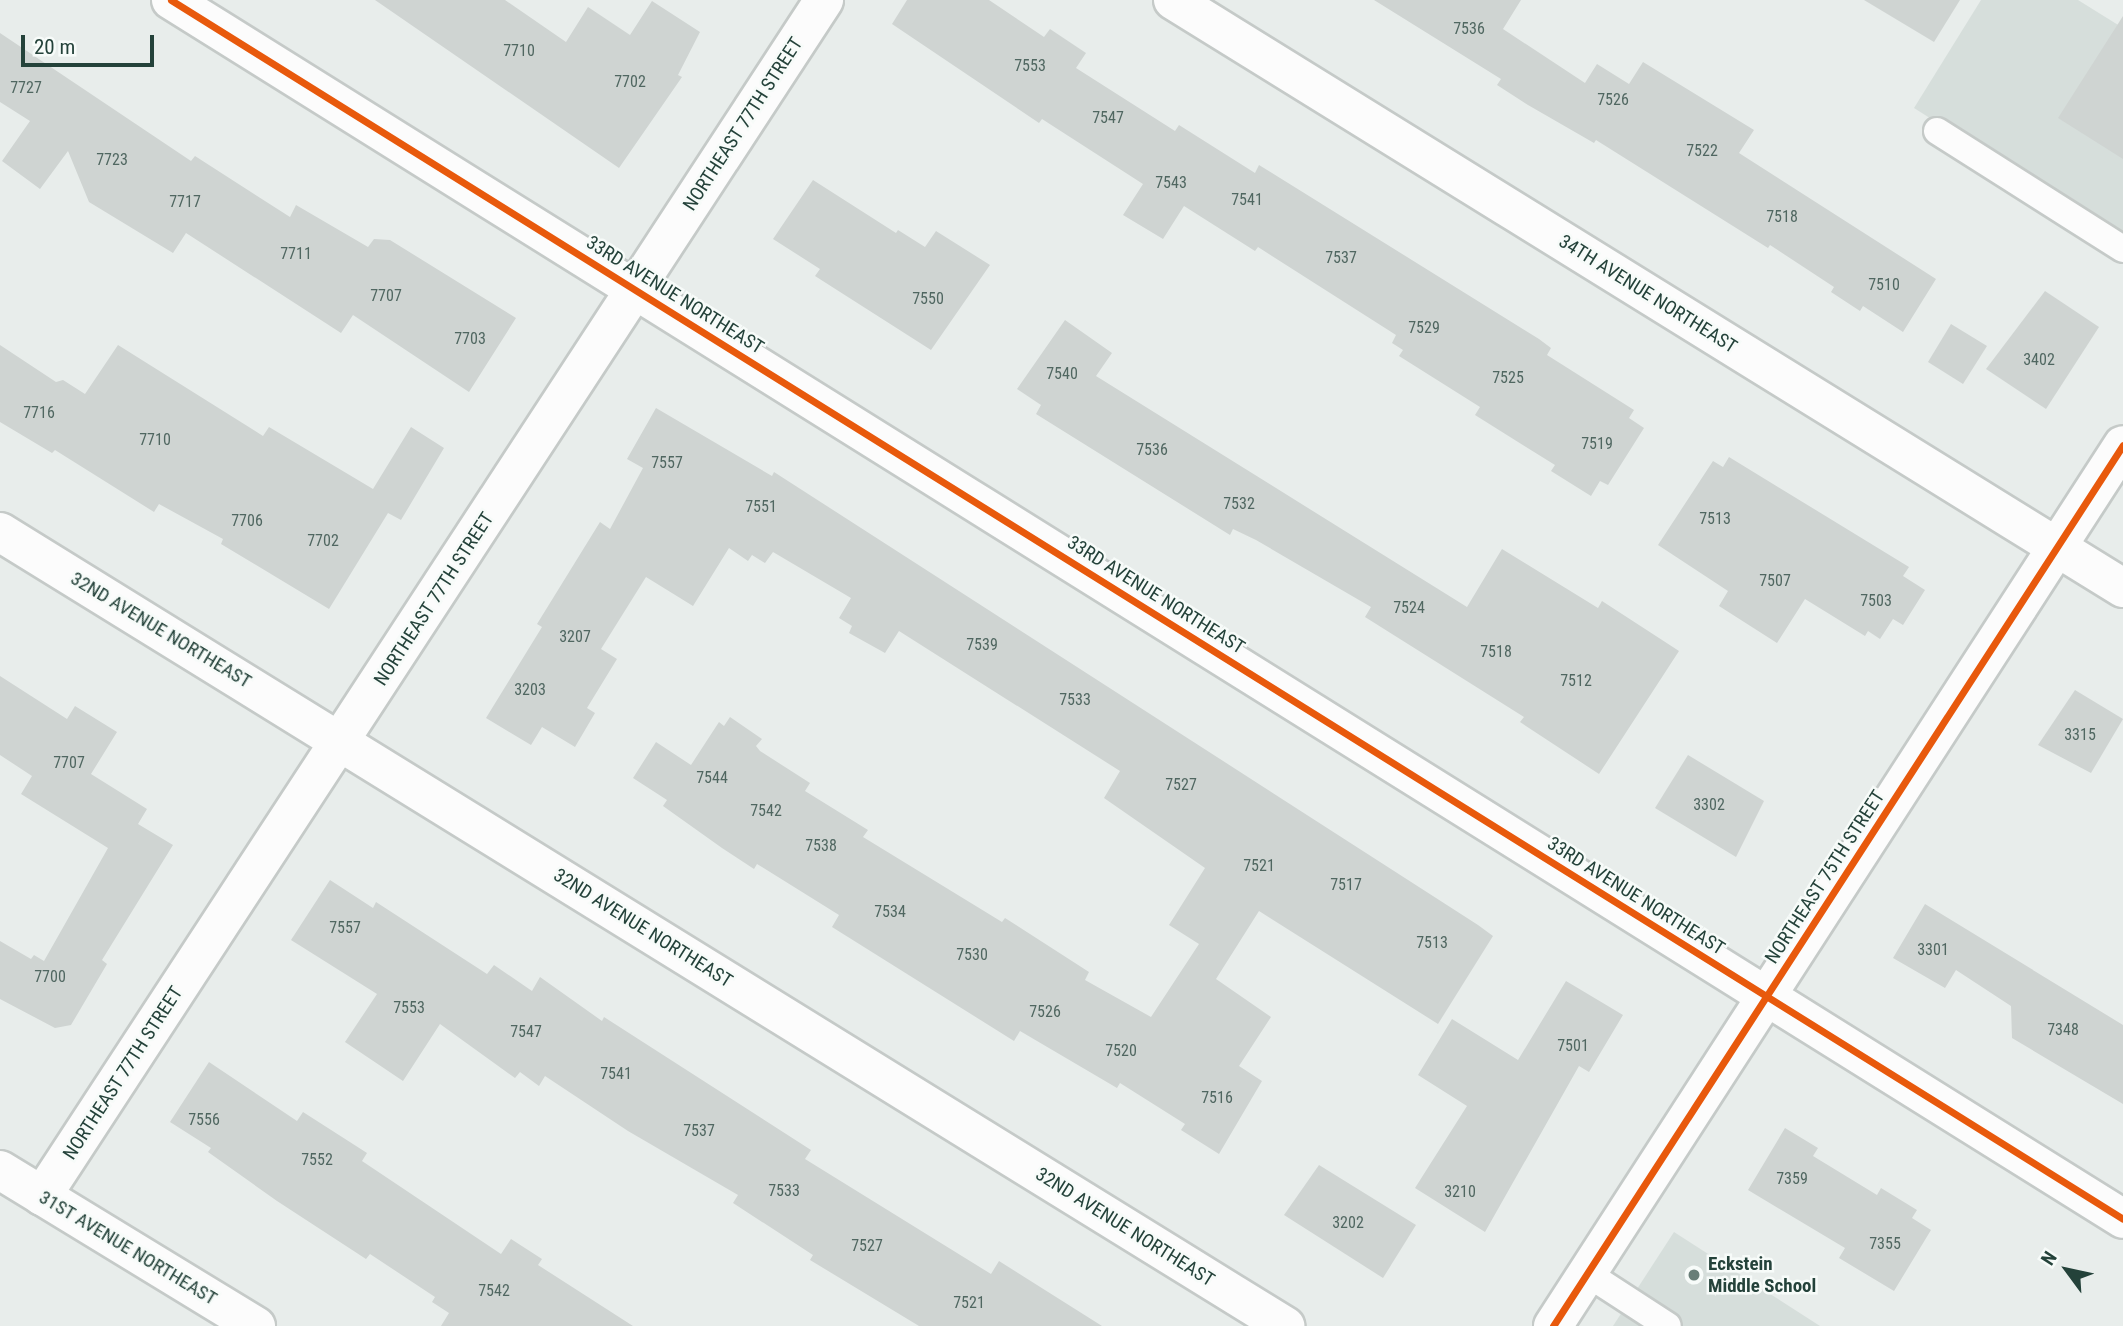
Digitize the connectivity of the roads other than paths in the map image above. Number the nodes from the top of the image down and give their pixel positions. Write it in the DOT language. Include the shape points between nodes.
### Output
graph roads {
  1 [pos="171,0"];
  2 [pos="824,0"];
  3 [pos="1173,0"];
  4 [pos="1937,131"];
  5 [pos="2123,249"];
  6 [pos="636,289"];
  7 [pos="2123,446"];
  8 [pos="0,532"];
  9 [pos="2056,547"];
  10 [pos="2123,588"];
  11 [pos="341,741"];
  12 [pos="1766,996"];
  13 [pos="0,1170"];
  14 [pos="42,1196"];
  15 [pos="2123,1219"];
  16 [pos="1588,1274"];
  17 [pos="256,1326"];
  18 [pos="1285,1326"];
  19 [pos="1553,1326"];
  20 [pos="1668,1326"];
  1 -- 6 [label="street, 33RD AVENUE NORTHEAST"];
  2 -- 6 [label="street, NORTHEAST 77TH STREET"];
  3 -- 9 [label="street, 34TH AVENUE NORTHEAST"];
  4 -- 5 [label="lane"];
  6 -- 11 [label="street, NORTHEAST 77TH STREET"];
  6 -- 12 [label="street, 33RD AVENUE NORTHEAST"];
  7 -- 9 [label="street, NORTHEAST 75TH STREET"];
  8 -- 11 [label="street, 32ND AVENUE NORTHEAST"];
  9 -- 10 [label="street, 34TH AVENUE NORTHEAST"];
  9 -- 12 [label="street, NORTHEAST 75TH STREET"];
  11 -- 14 [label="street, NORTHEAST 77TH STREET"];
  11 -- 18 [label="street, 32ND AVENUE NORTHEAST"];
  12 -- 15 [label="street, 33RD AVENUE NORTHEAST"];
  12 -- 16 [label="street, NORTHEAST 75TH STREET"];
  13 -- 14 [label="street, 31ST AVENUE NORTHEAST"];
  14 -- 17 [label="street, 31ST AVENUE NORTHEAST"];
  16 -- 19 [label="street, NORTHEAST 75TH STREET"];
  16 -- 20 [label="lane"];
}
